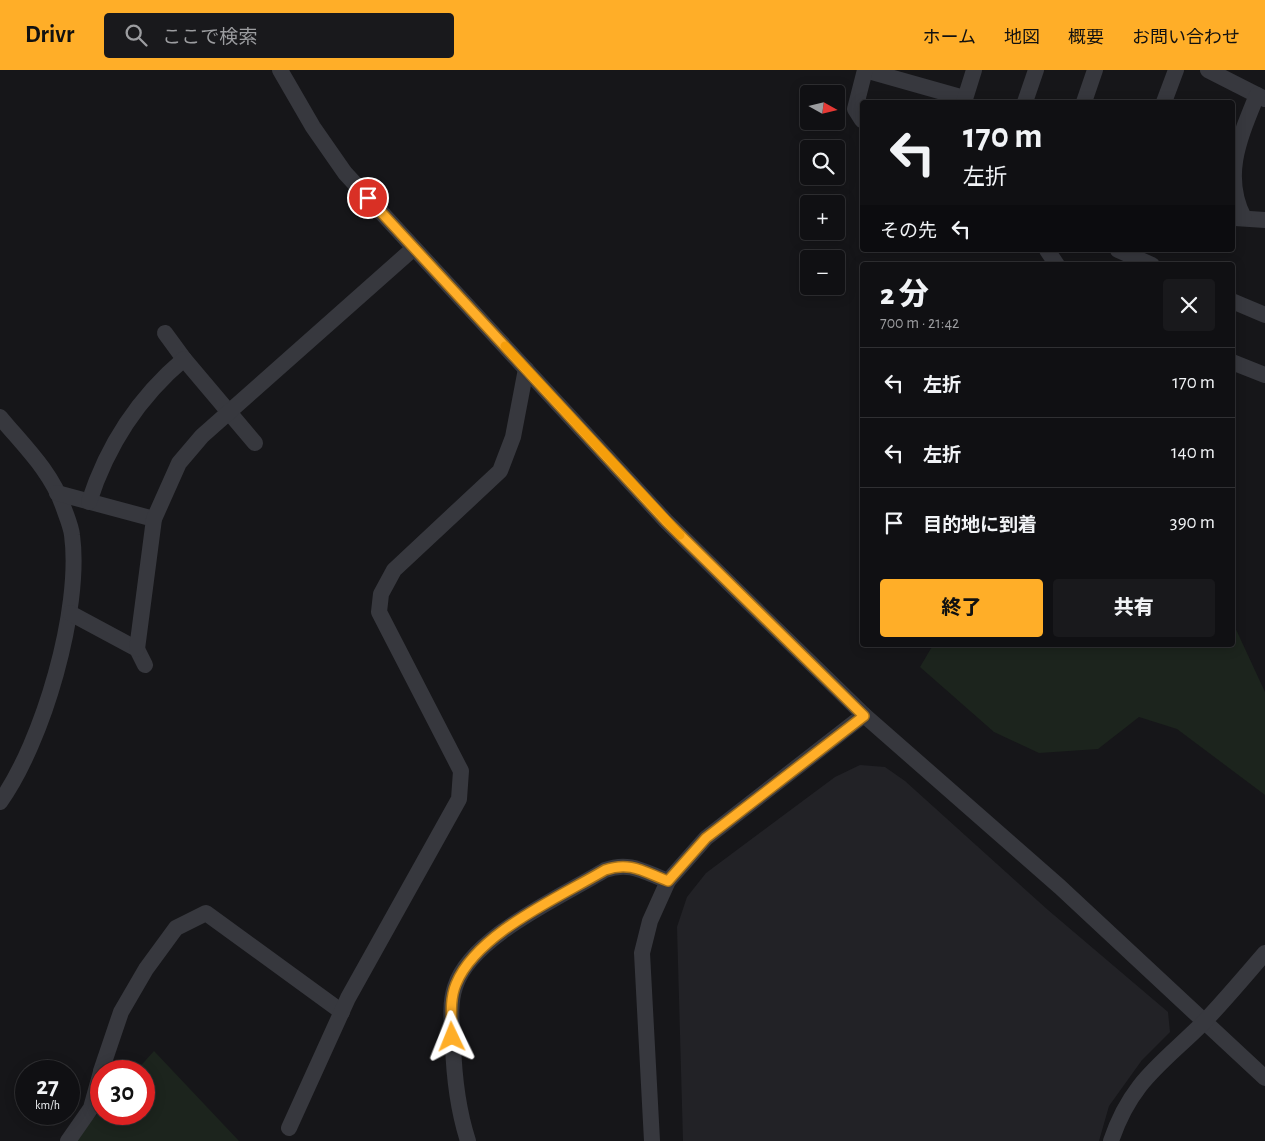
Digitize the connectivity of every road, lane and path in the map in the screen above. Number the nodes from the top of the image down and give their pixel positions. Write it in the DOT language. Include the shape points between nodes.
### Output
graph roads {
  1 [pos="280,70"];
  2 [pos="865,70"];
  3 [pos="974,70"];
  4 [pos="1036,70"];
  5 [pos="1095,70"];
  6 [pos="1176,70"];
  7 [pos="1208,70"];
  8 [pos="1261,97"];
  9 [pos="964,100"];
  10 [pos="1026,100"];
  11 [pos="1085,100"];
  12 [pos="1165,100"];
  13 [pos="860,117"];
  14 [pos="1235,159"];
  15 [pos="1235,201"];
  16 [pos="1238,218"];
  17 [pos="1265,220"];
  18 [pos="414,248"];
  19 [pos="1123,252"];
  20 [pos="1145,262"];
  21 [pos="1235,302"];
  22 [pos="1265,314"];
  23 [pos="165,333"];
  24 [pos="184,359"];
  25 [pos="1235,363"];
  26 [pos="526,369"];
  27 [pos="1265,375"];
  28 [pos="228,412"];
  29 [pos="0,417"];
  30 [pos="255,443"];
  31 [pos="58,493"];
  32 [pos="89,502"];
  33 [pos="154,519"];
  34 [pos="70,613"];
  35 [pos="137,649"];
  36 [pos="145,665"];
  37 [pos="864,716"];
  38 [pos="0,802"];
  39 [pos="668,881"];
  40 [pos="1265,953"];
  41 [pos="342,1012"];
  42 [pos="1204,1022"];
  43 [pos="105,1060"];
  44 [pos="1265,1078"];
  45 [pos="90,1109"];
  46 [pos="289,1128"];
  47 [pos="68,1141"];
  48 [pos="468,1141"];
  49 [pos="652,1141"];
  50 [pos="1112,1141"];
  1 -- 18 [label="street" via="312,127 345,173"];
  2 -- 9 [label="street"];
  2 -- 13 [label="street" via="855,109"];
  3 -- 9 [label="street"];
  4 -- 10 [label="street"];
  5 -- 11 [label="street"];
  6 -- 12 [label="street"];
  7 -- 8 [label="street"];
  8 -- 14 [label="street"];
  15 -- 16 [label="street"];
  16 -- 17 [label="street"];
  18 -- 26 [label="street"];
  18 -- 28 [label="street"];
  19 -- 20 [label="street"];
  21 -- 22 [label="street"];
  23 -- 24 [label="street"];
  24 -- 28 [label="street"];
  24 -- 32 [label="street" via="145,399 122,429 108,452"];
  25 -- 27 [label="street"];
  26 -- 37 [label="street" via="666,521"];
  26 -- 41 [label="street" via="513,437 500,471 394,570 381,594 379,612 461,771 460,799"];
  28 -- 30 [label="street"];
  28 -- 33 [label="street" via="179,463"];
  29 -- 31 [label="street" via="49,476"];
  31 -- 32 [label="street"];
  31 -- 34 [label="street" via="72,534"];
  32 -- 33 [label="street"];
  33 -- 35 [label="street"];
  34 -- 35 [label="street"];
  34 -- 38 [label="street" via="49,701"];
  35 -- 36 [label="street"];
  37 -- 39 [label="street" via="706,838"];
  37 -- 42 [label="street" via="1060,887"];
  39 -- 48 [label="street" via="631,866 605,870 509,927 482,946 465,965 455,986 451,1005 458,1098"];
  39 -- 49 [label="street" via="650,921 642,953"];
  40 -- 42 [label="street"];
  41 -- 43 [label="street" via="206,913 176,928 146,969 121,1012"];
  41 -- 46 [label="street"];
  42 -- 44 [label="street"];
  42 -- 50 [label="street" via="1150,1071 1121,1115"];
  45 -- 47 [label="street"];
}
